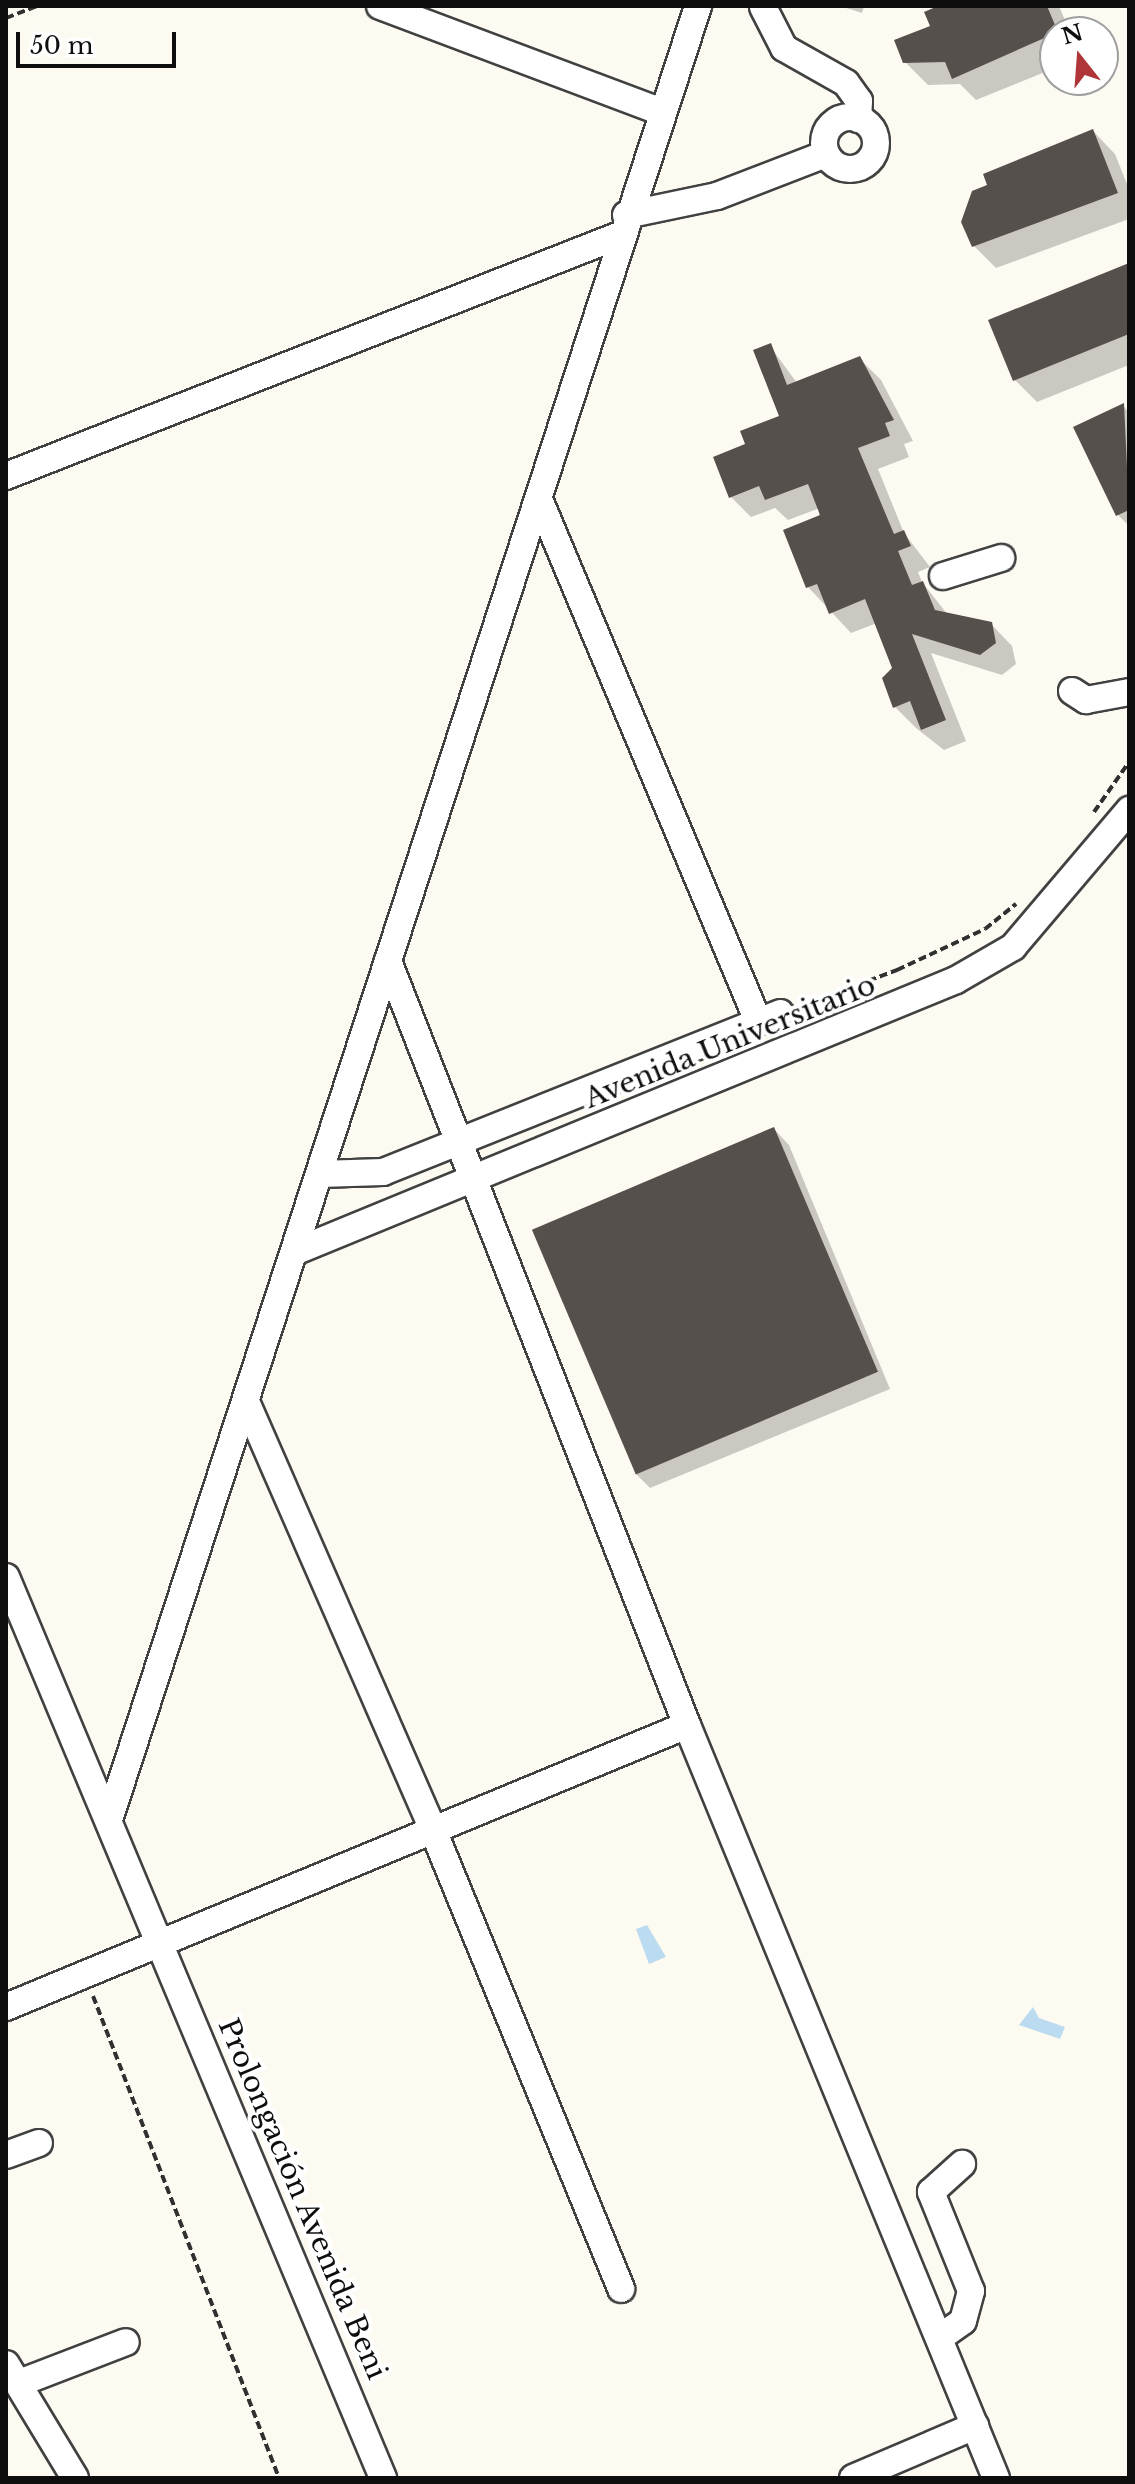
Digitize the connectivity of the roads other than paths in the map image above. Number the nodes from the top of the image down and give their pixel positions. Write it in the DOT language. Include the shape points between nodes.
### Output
graph roads {
  1 [pos="380,6"];
  2 [pos="698,6"];
  3 [pos="763,7"];
  4 [pos="662,112"];
  5 [pos="858,119"];
  6 [pos="826,154"];
  7 [pos="623,225"];
  8 [pos="6,476"];
  9 [pos="541,504"];
  10 [pos="1001,558"];
  11 [pos="943,576"];
  12 [pos="1072,691"];
  13 [pos="1129,692"];
  14 [pos="1129,810"];
  15 [pos="388,961"];
  16 [pos="458,1144"];
  17 [pos="320,1174"];
  18 [pos="475,1182"];
  19 [pos="299,1250"];
  20 [pos="248,1406"];
  21 [pos="6,1577"];
  22 [pos="6,1617"];
  23 [pos="31,1634"];
  24 [pos="687,1725"];
  25 [pos="109,1820"];
  26 [pos="433,1830"];
  27 [pos="160,1945"];
  28 [pos="6,2007"];
  29 [pos="39,2143"];
  30 [pos="6,2155"];
  31 [pos="962,2164"];
  32 [pos="621,2289"];
  33 [pos="939,2338"];
  34 [pos="126,2342"];
  35 [pos="14,2373"];
  36 [pos="975,2426"];
  37 [pos="75,2478"];
  38 [pos="383,2478"];
  39 [pos="853,2478"];
  40 [pos="996,2478"];
  1 -- 4 [label="street"];
  2 -- 4 [label="street"];
  3 -- 5 [label="street" via="784,48 846,83 859,101"];
  4 -- 7 [label="street"];
  5 -- 6 [label="street" via="841,118 828,129"];
  5 -- 6 [label="street" via="875,136 869,160 846,169"];
  6 -- 7 [label="street"];
  7 -- 8 [label="street"];
  7 -- 9 [label="street"];
  9 -- 15 [label="street"];
  9 -- 16 [label="street" via="769,1017"];
  10 -- 11 [label="street"];
  12 -- 13 [label="street" via="1086,700"];
  14 -- 18 [label="street, Avenida Universitario" via="1013,947 956,980"];
  15 -- 16 [label="street"];
  15 -- 17 [label="street"];
  16 -- 17 [label="street" via="383,1172"];
  16 -- 18 [label="street"];
  17 -- 19 [label="street"];
  18 -- 19 [label="street, Avenida Universitario"];
  18 -- 24 [label="street"];
  19 -- 20 [label="street"];
  20 -- 25 [label="street"];
  20 -- 26 [label="street"];
  21 -- 23 [label="street"];
  22 -- 23 [label="street"];
  23 -- 25 [label="street"];
  24 -- 26 [label="street"];
  24 -- 33 [label="street"];
  25 -- 27 [label="street, Prolongación Avenida Beni"];
  26 -- 27 [label="street"];
  26 -- 32 [label="street"];
  27 -- 28 [label="street"];
  27 -- 38 [label="street, Prolongación Avenida Beni"];
  29 -- 30 [label="street"];
  31 -- 33 [label="street" via="931,2192 971,2291 963,2321"];
  33 -- 36 [label="street"];
  34 -- 35 [label="street"];
  35 -- 37 [label="street"];
  36 -- 39 [label="street"];
  36 -- 40 [label="street"];
}
